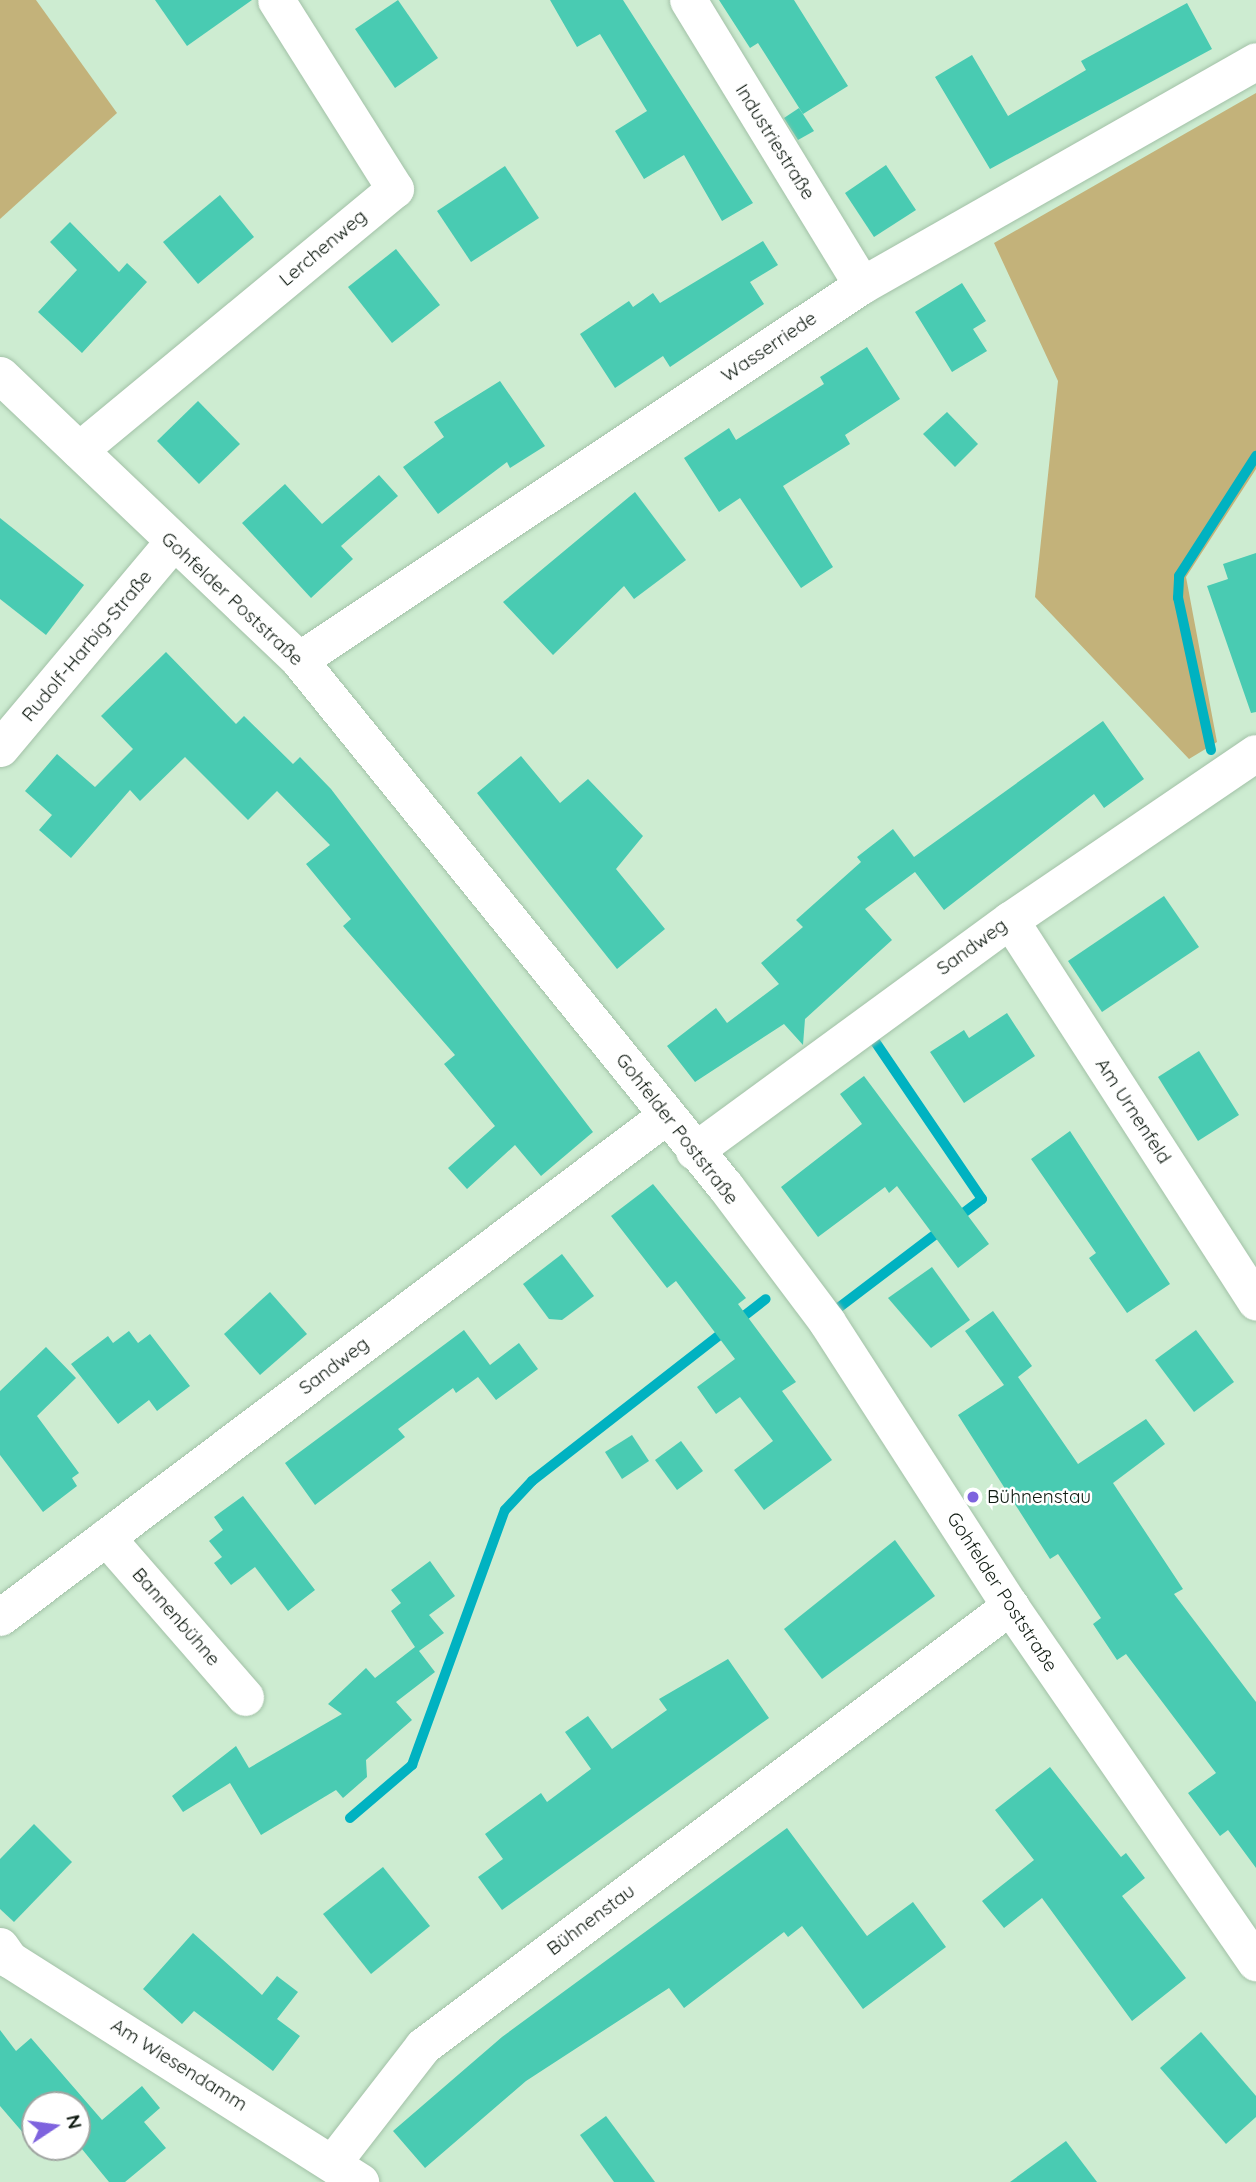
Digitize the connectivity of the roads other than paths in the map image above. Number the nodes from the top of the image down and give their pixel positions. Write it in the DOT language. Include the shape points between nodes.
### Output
graph roads {
  1 [pos="276,0"];
  2 [pos="688,0"];
  3 [pos="1256,61"];
  4 [pos="862,285"];
  5 [pos="0,375"];
  6 [pos="79,450"];
  7 [pos="172,543"];
  8 [pos="299,660"];
  9 [pos="0,748"];
  10 [pos="1256,753"];
  11 [pos="1010,920"];
  12 [pos="667,1115"];
  13 [pos="694,1151"];
  14 [pos="1256,1302"];
  15 [pos="106,1537"];
  16 [pos="1010,1606"];
  17 [pos="0,1617"];
  18 [pos="245,1697"];
  19 [pos="3,1957"];
  20 [pos="1256,1962"];
  21 [pos="347,2172"];
  1 -- 6 [label="street, Lerchenweg" via="395,189"];
  2 -- 4 [label="street, Industriestraße"];
  3 -- 4 [label="street, Wasserriede"];
  4 -- 8 [label="street, Wasserriede"];
  5 -- 6 [label="street, Gohfelder Poststraße"];
  6 -- 7 [label="street, Gohfelder Poststraße"];
  7 -- 8 [label="street, Gohfelder Poststraße"];
  7 -- 9 [label="street, Rudolf-Harbig-Straße"];
  8 -- 12 [label="street, Gohfelder Poststraße"];
  10 -- 11 [label="street, Sandweg"];
  11 -- 13 [label="street, Sandweg"];
  11 -- 14 [label="street, Am Urnenfeld"];
  12 -- 13 [label="street, Gohfelder Poststraße"];
  12 -- 15 [label="street, Sandweg"];
  13 -- 16 [label="street, Gohfelder Poststraße" via="827,1322"];
  15 -- 17 [label="street, Sandweg"];
  15 -- 18 [label="street, Bannenbühne"];
  16 -- 20 [label="street, Gohfelder Poststraße"];
  16 -- 21 [label="street, Bühnenstau" via="423,2046"];
  19 -- 21 [label="street, Am Wiesendamm"];
}
